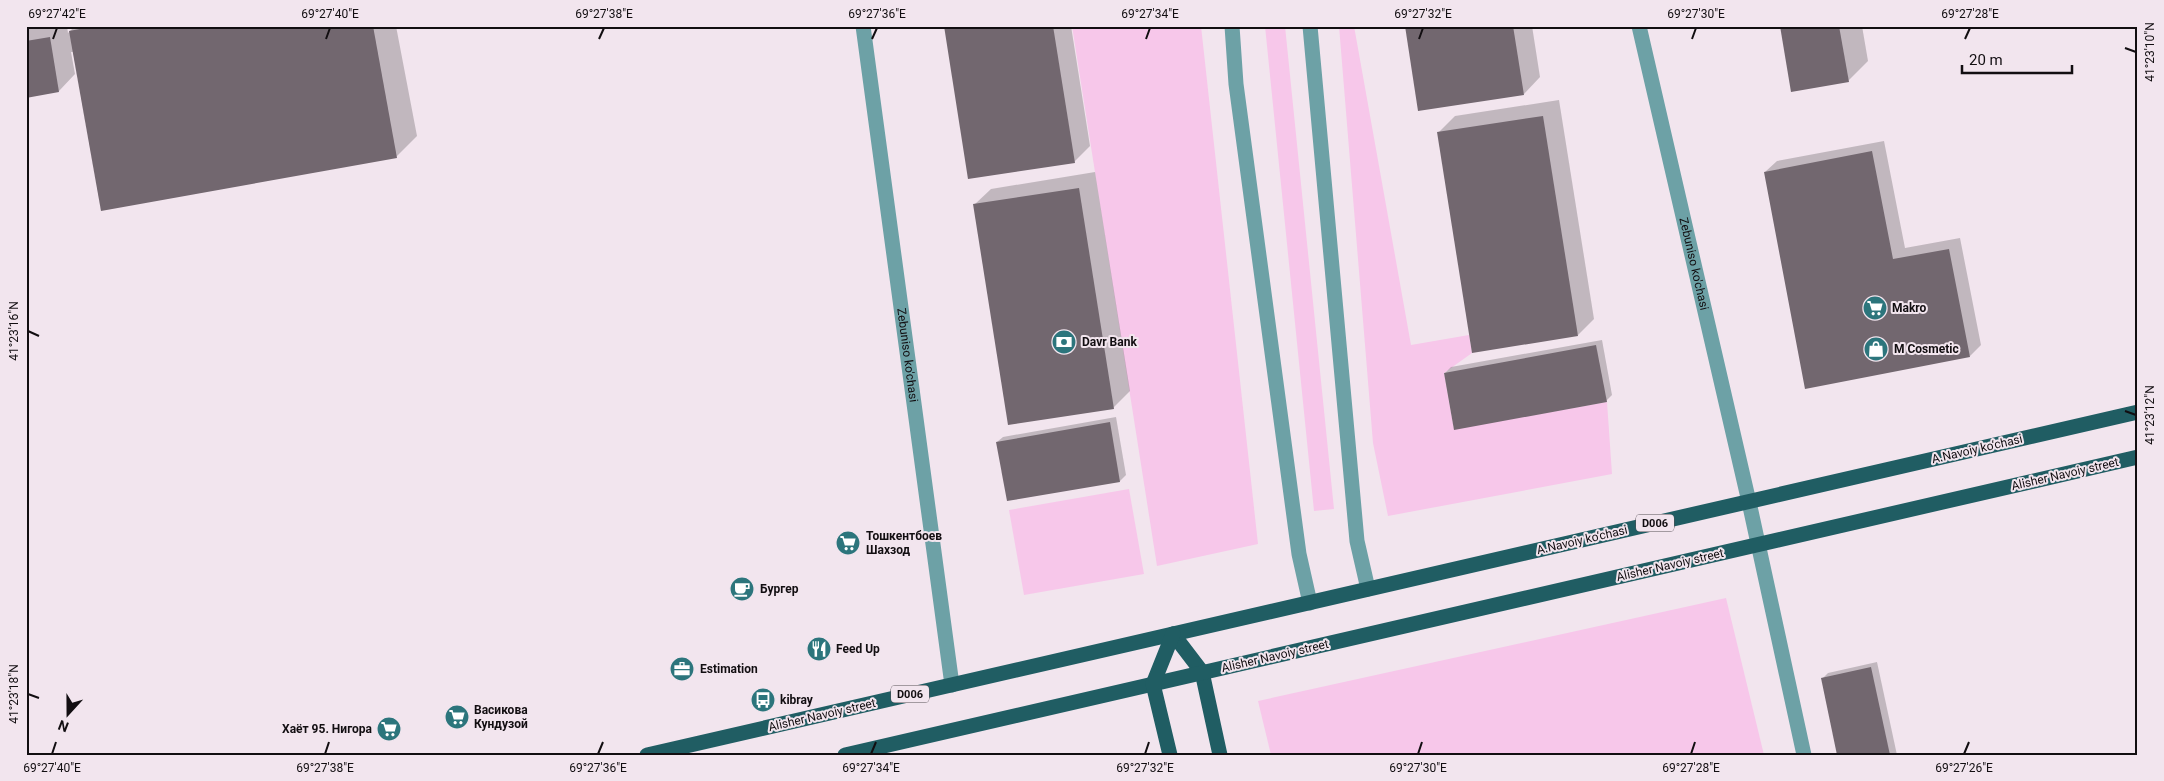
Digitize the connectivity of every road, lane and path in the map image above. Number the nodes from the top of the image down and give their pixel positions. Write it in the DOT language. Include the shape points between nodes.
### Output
graph roads {
  1 [pos="863,26"];
  2 [pos="1232,26"];
  3 [pos="1310,26"];
  4 [pos="1639,26"];
  5 [pos="2138,412"];
  6 [pos="2138,457"];
  7 [pos="1749,502"];
  8 [pos="1758,545"];
  9 [pos="1368,589"];
  10 [pos="1310,603"];
  11 [pos="1173,634"];
  12 [pos="1202,672"];
  13 [pos="1153,684"];
  14 [pos="952,685"];
  15 [pos="647,755"];
  16 [pos="845,755"];
  17 [pos="1170,755"];
  18 [pos="1220,755"];
  19 [pos="1804,755"];
  1 -- 14 [label="street, Zebuniso ko'chasi"];
  2 -- 10 [label="street" via="1299,554"];
  3 -- 9 [label="street" via="1357,540"];
  4 -- 7 [label="street, Zebuniso ko'chasi"];
  5 -- 7 [label="main road, A.Navoiy ko‘chasi / D006"];
  6 -- 8 [label="main road, Alisher Navoiy street"];
  7 -- 8 [label="street, Zebuniso ko'chasi"];
  7 -- 9 [label="main road, A.Navoiy ko‘chasi / D006"];
  8 -- 12 [label="main road, Alisher Navoiy street"];
  8 -- 19 [label="street, Zebuniso ko'chasi"];
  9 -- 10 [label="main road, A.Navoiy ko‘chasi / D006"];
  10 -- 11 [label="main road, A.Navoiy ko‘chasi / D006"];
  11 -- 12 [label="main road"];
  11 -- 13 [label="main road"];
  11 -- 14 [label="main road, Alisher Navoiy street / D006"];
  12 -- 13 [label="main road"];
  12 -- 18 [label="main road"];
  13 -- 16 [label="main road"];
  13 -- 17 [label="main road"];
  14 -- 15 [label="main road, Alisher Navoiy street / D006"];
}
